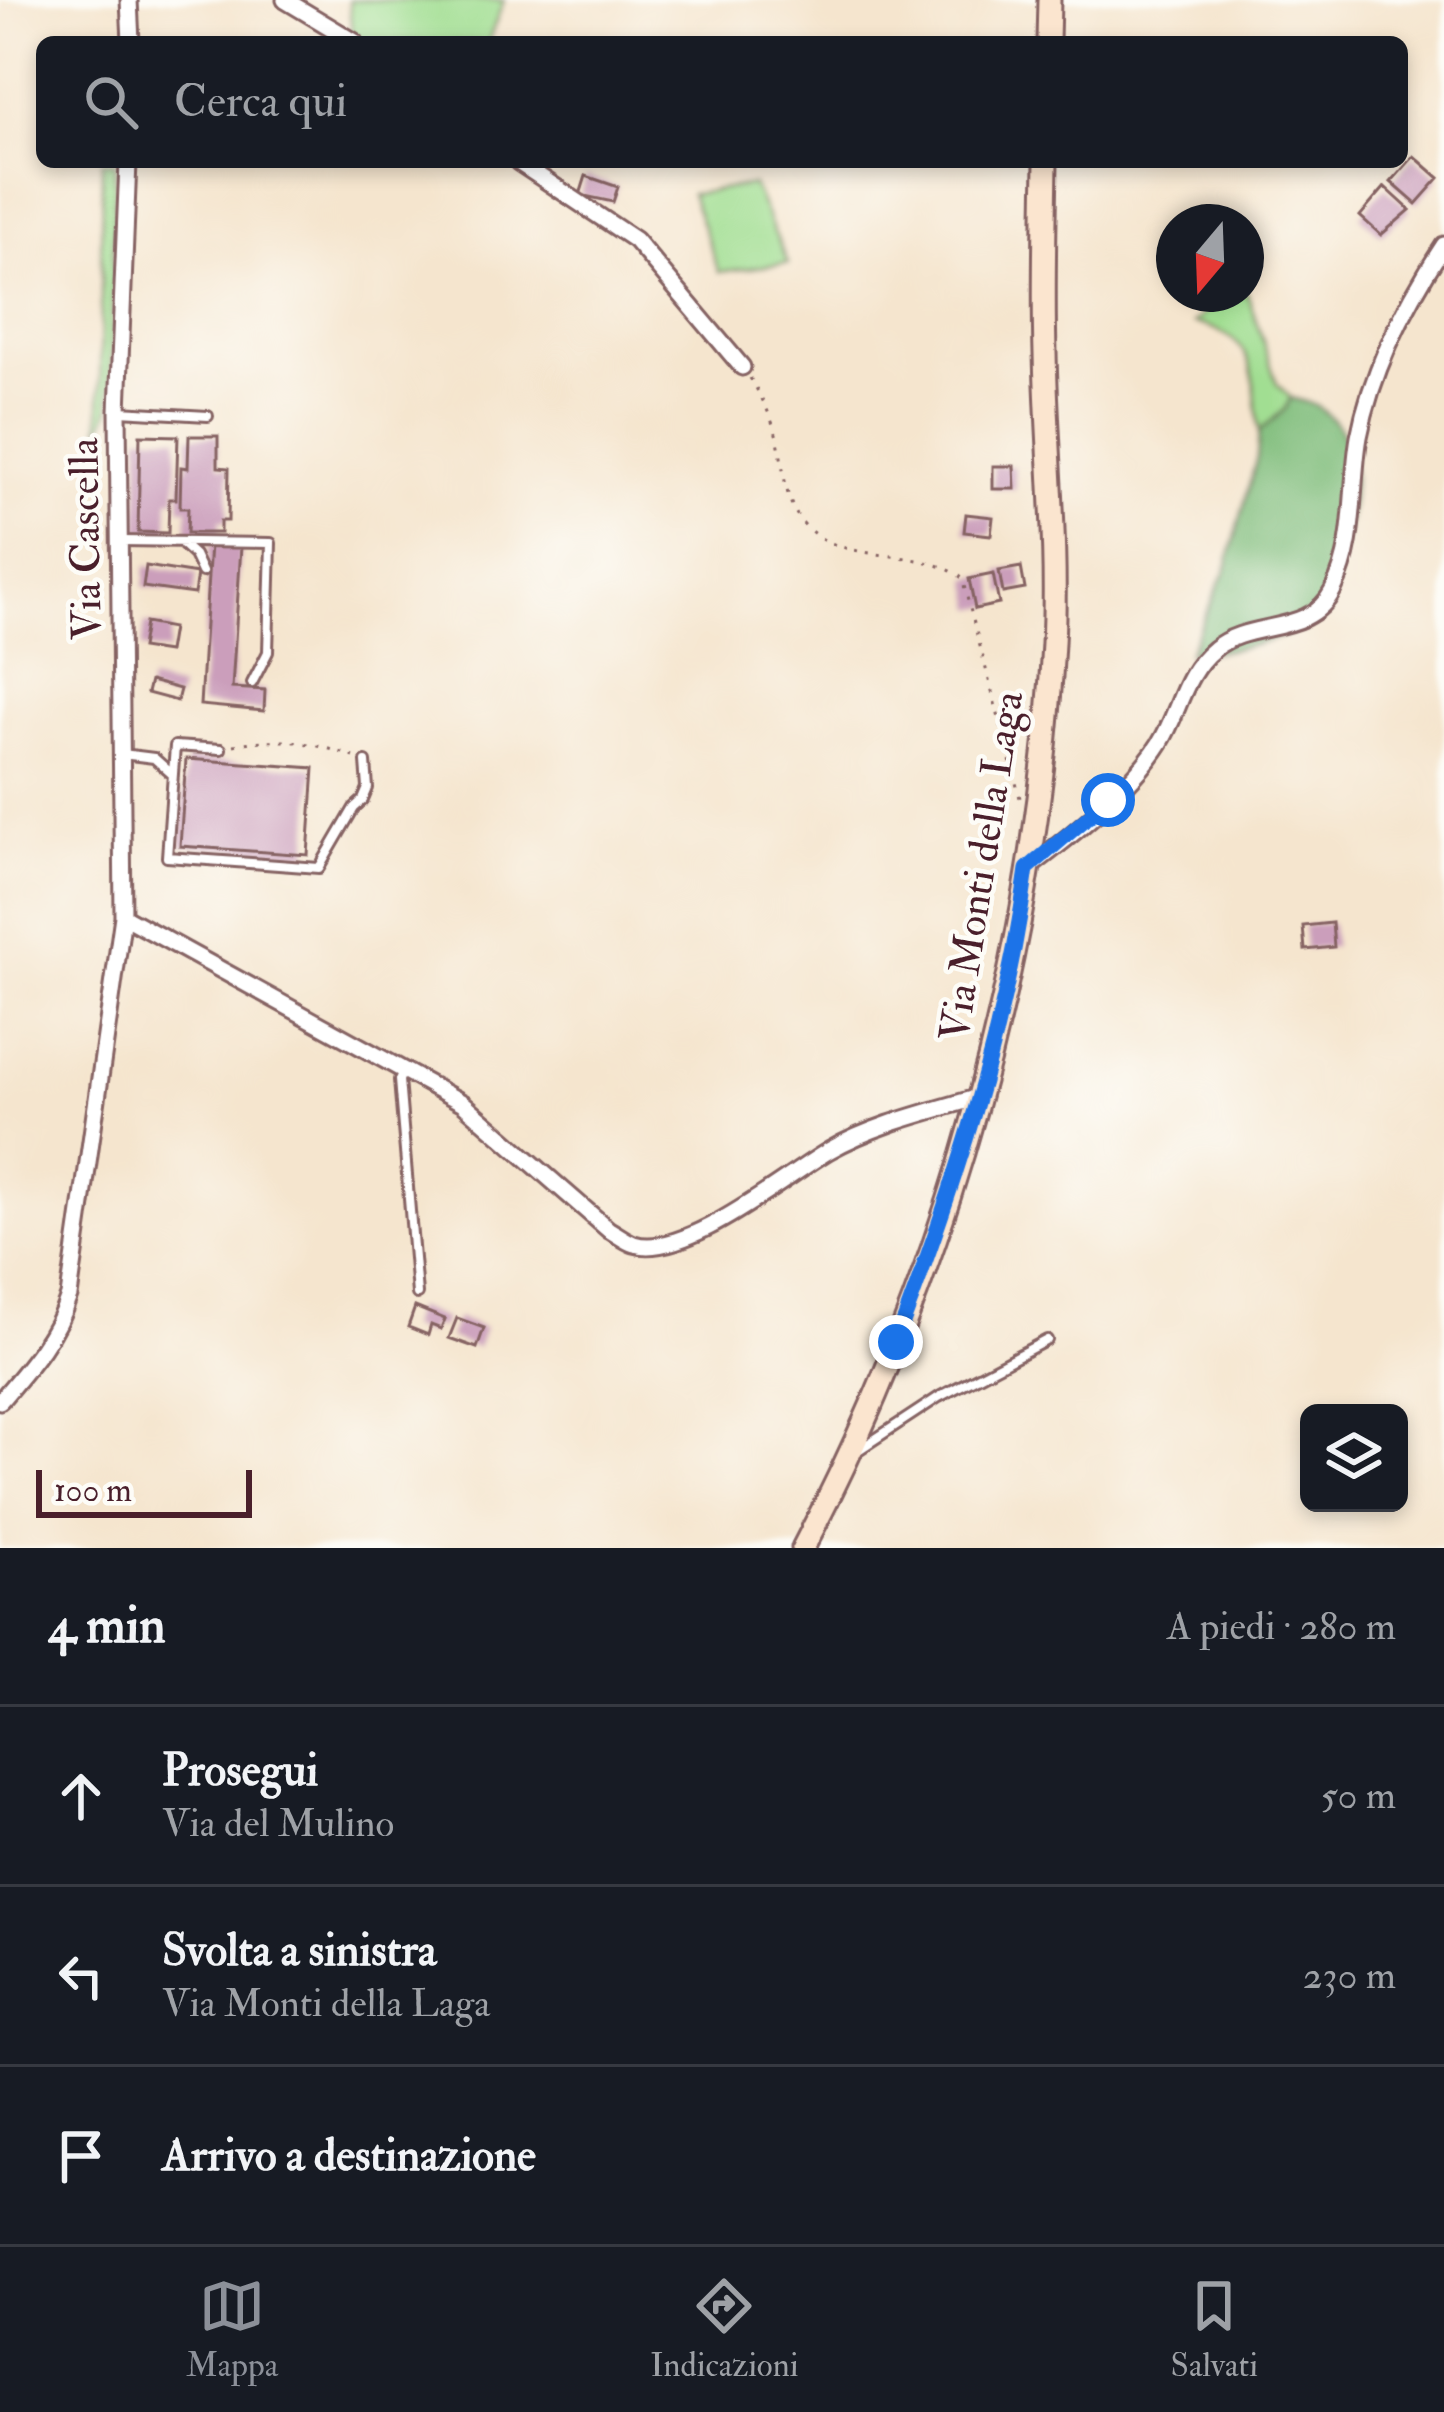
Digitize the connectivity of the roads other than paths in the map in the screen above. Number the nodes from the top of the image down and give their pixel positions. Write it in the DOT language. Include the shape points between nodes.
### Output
graph roads {
  1 [pos="129,0"];
  2 [pos="285,0"];
  3 [pos="1049,0"];
  4 [pos="130,36"];
  5 [pos="346,36"];
  6 [pos="1048,36"];
  7 [pos="128,168"];
  8 [pos="527,168"];
  9 [pos="1046,168"];
  10 [pos="1444,245"];
  11 [pos="742,367"];
  12 [pos="118,411"];
  13 [pos="208,416"];
  14 [pos="120,541"];
  15 [pos="181,543"];
  16 [pos="202,572"];
  17 [pos="252,683"];
  18 [pos="221,749"];
  19 [pos="122,754"];
  20 [pos="366,762"];
  21 [pos="173,775"];
  22 [pos="1027,869"];
  23 [pos="123,916"];
  24 [pos="404,1069"];
  25 [pos="979,1097"];
  26 [pos="416,1294"];
  27 [pos="1047,1340"];
  28 [pos="0,1401"];
  29 [pos="848,1457"];
  30 [pos="803,1548"];
  1 -- 4 [label="street"];
  2 -- 5 [label="street"];
  3 -- 6 [label="street"];
  7 -- 12 [label="street, Via Cascella"];
  8 -- 11 [label="street" via="635,240"];
  9 -- 22 [label="street, Via Monti della Laga" via="1054,616"];
  10 -- 22 [label="street" via="1372,389 1352,528 1326,602 1292,622 1233,636 1208,654 1146,762"];
  12 -- 13 [label="lane"];
  12 -- 14 [label="street, Via Cascella"];
  14 -- 15 [label="lane"];
  14 -- 19 [label="street, Via Cascella"];
  15 -- 16 [label="lane"];
  15 -- 17 [label="lane" via="271,542 268,652"];
  18 -- 21 [label="lane" via="175,746"];
  19 -- 21 [label="lane" via="154,758"];
  19 -- 23 [label="street, Via Cascella"];
  20 -- 21 [label="lane" via="364,800 320,868 167,857"];
  22 -- 25 [label="street, Via Monti della Laga"];
  23 -- 24 [label="street"];
  23 -- 28 [label="street, Via Cascella" via="69,1296 42,1352"];
  24 -- 25 [label="street" via="463,1103 637,1246 678,1239 749,1207 868,1131"];
  24 -- 26 [label="lane"];
  25 -- 29 [label="street, Via Monti della Laga" via="928,1255"];
  27 -- 29 [label="lane"];
  29 -- 30 [label="street, Via Monti della Laga"];
}
